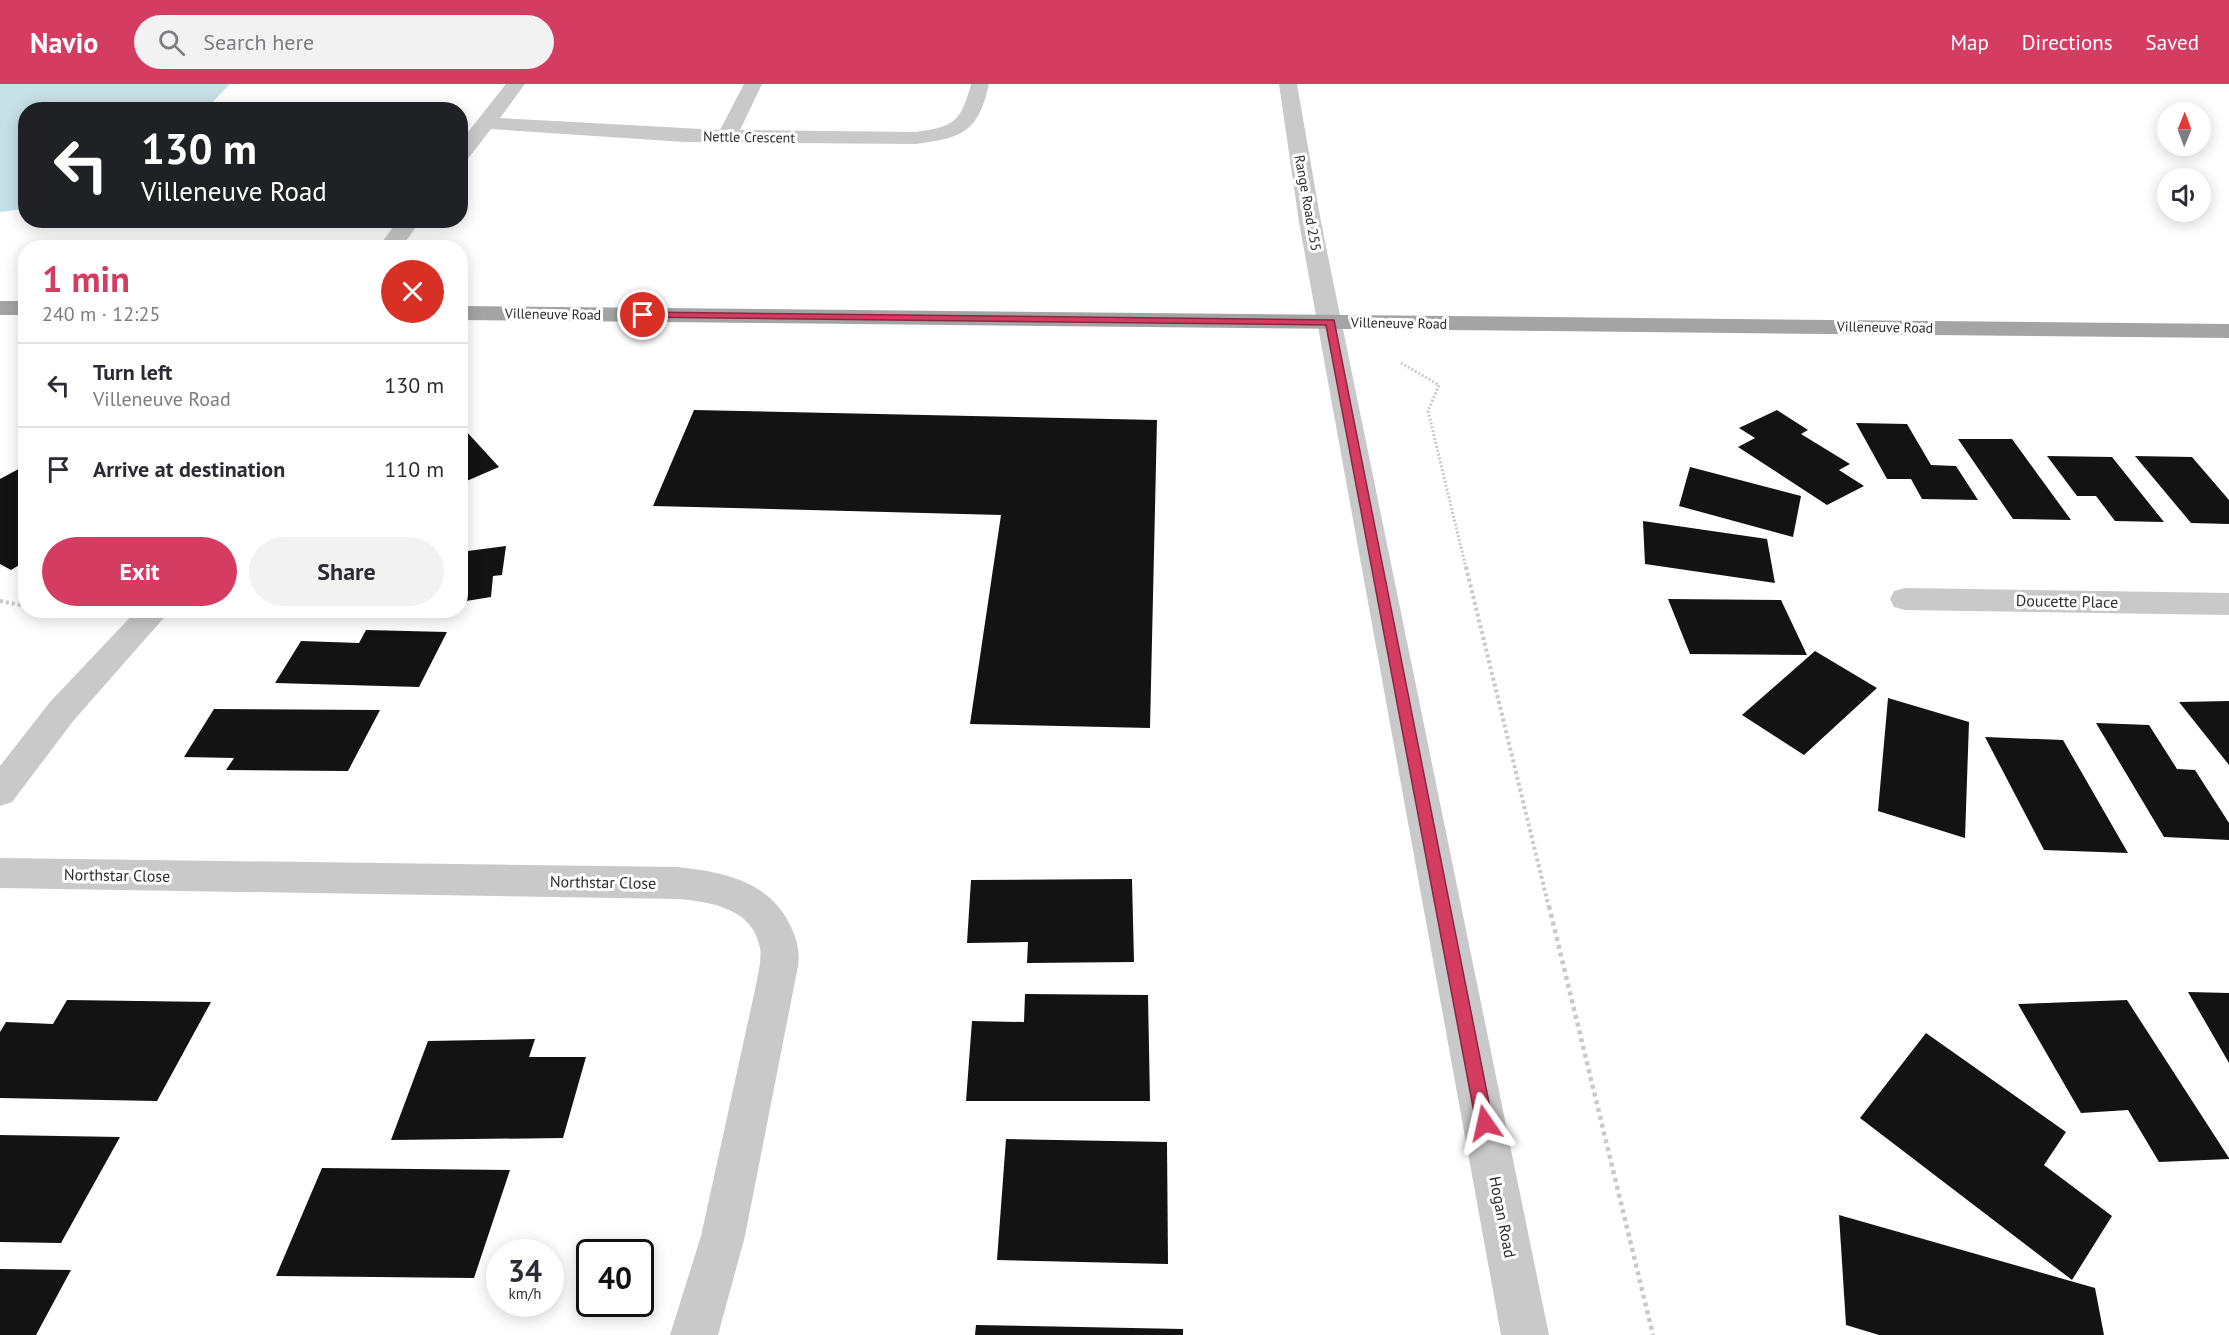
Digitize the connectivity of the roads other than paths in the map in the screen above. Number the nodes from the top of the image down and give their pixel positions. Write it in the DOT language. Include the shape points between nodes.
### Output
graph roads {
  1 [pos="516,84"];
  2 [pos="753,84"];
  3 [pos="980,84"];
  4 [pos="1288,84"];
  5 [pos="486,123"];
  6 [pos="727,137"];
  7 [pos="468,146"];
  8 [pos="0,308"];
  9 [pos="18,308"];
  10 [pos="468,313"];
  11 [pos="1330,322"];
  12 [pos="2229,331"];
  13 [pos="1905,599"];
  14 [pos="2229,604"];
  15 [pos="148,618"];
  16 [pos="0,792"];
  17 [pos="0,873"];
  18 [pos="694,1335"];
  19 [pos="1525,1335"];
  1 -- 5 [label="street"];
  2 -- 6 [label="street"];
  3 -- 6 [label="street, Nettle Crescent" via="968,122 935,136"];
  4 -- 11 [label="street, Range Road 255"];
  5 -- 6 [label="street, Nettle Crescent"];
  5 -- 7 [label="street"];
  8 -- 9 [label="main road"];
  10 -- 11 [label="main road, Villeneuve Road"];
  11 -- 12 [label="main road, Villeneuve Road"];
  11 -- 19 [label="street, Hogan Road"];
  13 -- 14 [label="street, Doucette Place"];
  15 -- 16 [label="street" via="62,711"];
  17 -- 18 [label="street, Northstar Close" via="678,883 714,886 751,901 769,921 779,949 776,985 723,1236"];
}
